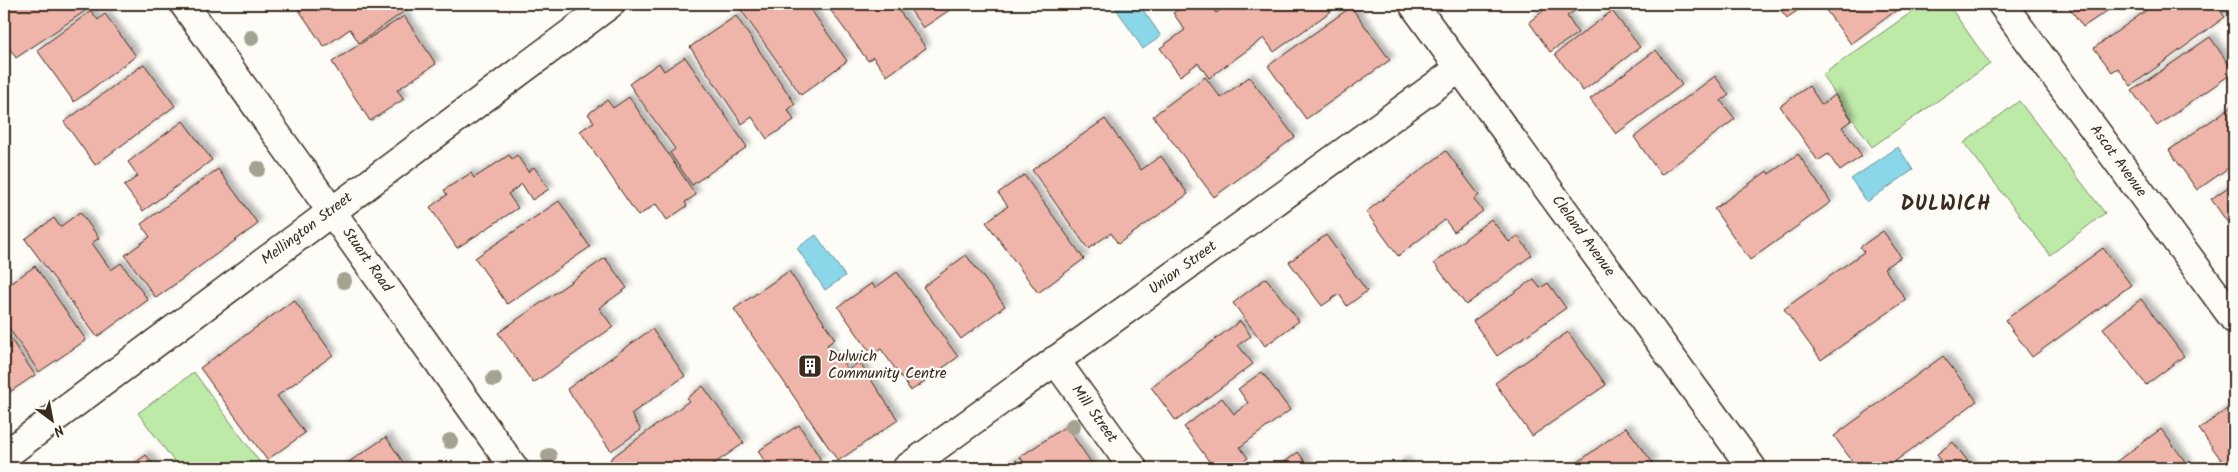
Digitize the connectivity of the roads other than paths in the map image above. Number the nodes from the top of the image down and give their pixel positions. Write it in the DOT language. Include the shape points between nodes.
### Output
graph roads {
  1 [pos="184,4"];
  2 [pos="610,4"];
  3 [pos="1413,4"];
  4 [pos="2002,4"];
  5 [pos="1460,68"];
  6 [pos="332,211"];
  7 [pos="2234,319"];
  8 [pos="1055,360"];
  9 [pos="4,456"];
  10 [pos="514,468"];
  11 [pos="907,468"];
  12 [pos="1133,468"];
  13 [pos="1752,468"];
  1 -- 6 [label="street, Stuart Road"];
  2 -- 6 [label="street, Mellington Street"];
  3 -- 5 [label="street, Cleland Avenue"];
  4 -- 7 [label="street, Ascot Avenue"];
  5 -- 8 [label="street, Union Street"];
  5 -- 13 [label="street, Cleland Avenue"];
  6 -- 9 [label="street, Mellington Street"];
  6 -- 10 [label="street, Stuart Road"];
  8 -- 11 [label="street, Union Street"];
  8 -- 12 [label="street, Mill Street"];
}
